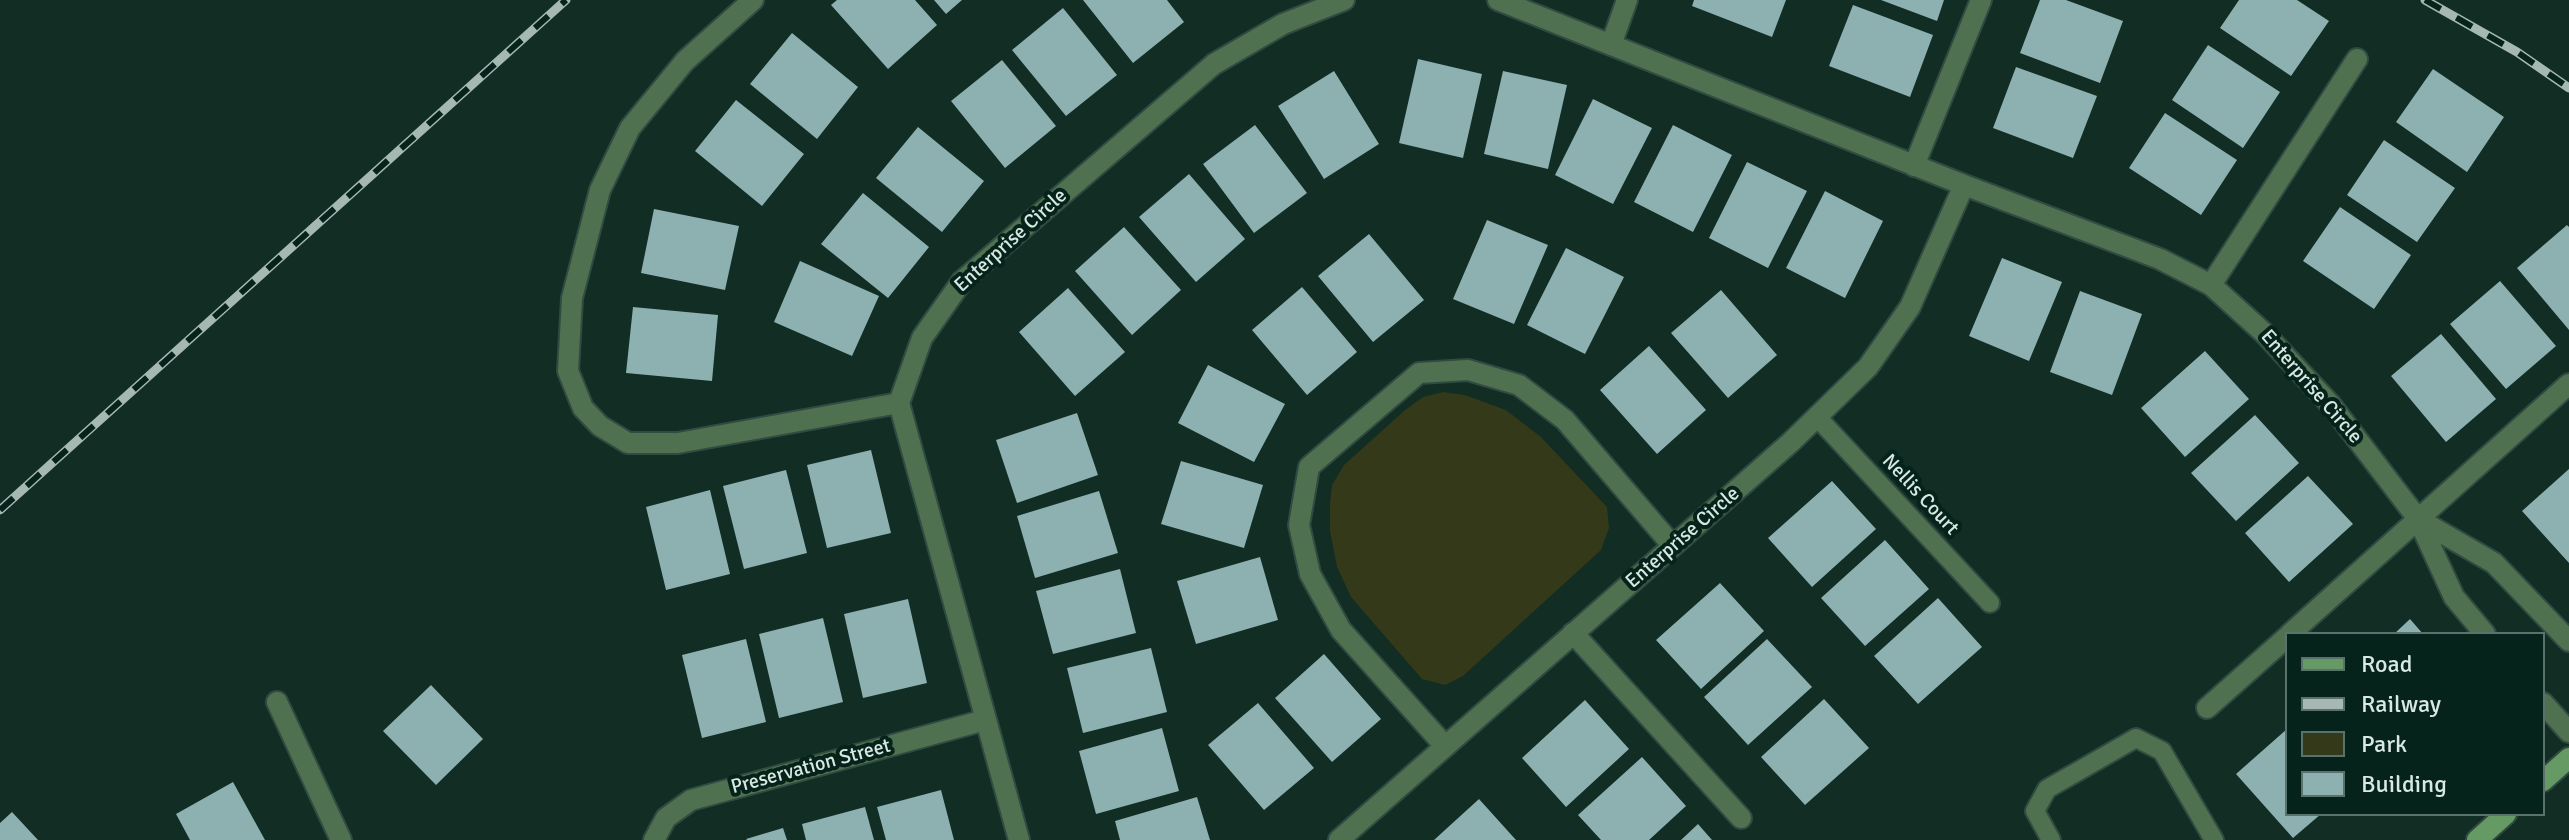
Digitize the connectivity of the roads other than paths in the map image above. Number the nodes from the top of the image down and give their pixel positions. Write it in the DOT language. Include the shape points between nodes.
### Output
graph roads {
  1 [pos="753,0"];
  2 [pos="1344,0"];
  3 [pos="1498,0"];
  4 [pos="1627,0"];
  5 [pos="1981,0"];
  6 [pos="1611,45"];
  7 [pos="2357,59"];
  8 [pos="1914,166"];
  9 [pos="1964,185"];
  10 [pos="2211,285"];
  11 [pos="2569,384"];
  12 [pos="899,403"];
  13 [pos="1817,417"];
  14 [pos="2418,519"];
  15 [pos="1673,546"];
  16 [pos="1990,603"];
  17 [pos="2291,632"];
  18 [pos="2483,632"];
  19 [pos="1573,633"];
  20 [pos="2285,638"];
  21 [pos="2569,641"];
  22 [pos="277,702"];
  23 [pos="2545,705"];
  24 [pos="2207,708"];
  25 [pos="985,720"];
  26 [pos="2569,732"];
  27 [pos="1445,746"];
  28 [pos="2569,758"];
  29 [pos="2545,779"];
  30 [pos="2504,816"];
  31 [pos="1741,818"];
  32 [pos="341,840"];
  33 [pos="654,840"];
  34 [pos="1019,840"];
  35 [pos="1339,840"];
  36 [pos="2051,840"];
  37 [pos="2214,840"];
  38 [pos="2477,840"];
  1 -- 12 [label="street" via="685,61 630,128 600,190 572,298 568,371 583,408 628,443 678,443"];
  2 -- 12 [label="street, Enterprise Circle" via="1283,24 1214,64 962,281 922,338"];
  3 -- 6 [label="street, Enterprise Circle"];
  4 -- 6 [label="street"];
  5 -- 8 [label="street"];
  6 -- 8 [label="street, Enterprise Circle"];
  7 -- 10 [label="street"];
  8 -- 9 [label="street, Enterprise Circle"];
  9 -- 10 [label="street, Enterprise Circle" via="2160,259"];
  9 -- 13 [label="street, Enterprise Circle" via="1910,307 1868,367"];
  10 -- 14 [label="street, Enterprise Circle" via="2331,405"];
  11 -- 14 [label="street"];
  12 -- 25 [label="street"];
  13 -- 15 [label="street, Enterprise Circle"];
  13 -- 16 [label="lane, Nellis Court"];
  14 -- 17 [label="street"];
  14 -- 18 [label="street, Enterprise Circle" via="2454,597"];
  14 -- 21 [label="street, Enterprise Circle" via="2494,563"];
  15 -- 19 [label="street, Enterprise Circle"];
  15 -- 27 [label="street" via="1565,420 1519,385 1468,370 1419,373 1309,467 1299,525 1310,574 1341,630"];
  19 -- 27 [label="street, Enterprise Circle"];
  19 -- 31 [label="street"];
  20 -- 24 [label="street"];
  22 -- 32 [label="street"];
  23 -- 26 [label="street"];
  25 -- 33 [label="street, Preservation Street" via="691,800 666,818"];
  25 -- 34 [label="street"];
  27 -- 35 [label="street, Enterprise Circle"];
  28 -- 29 [label="main road"];
  30 -- 38 [label="main road"];
  36 -- 37 [label="lane" via="2035,811 2047,789 2136,738 2162,751"];
}
